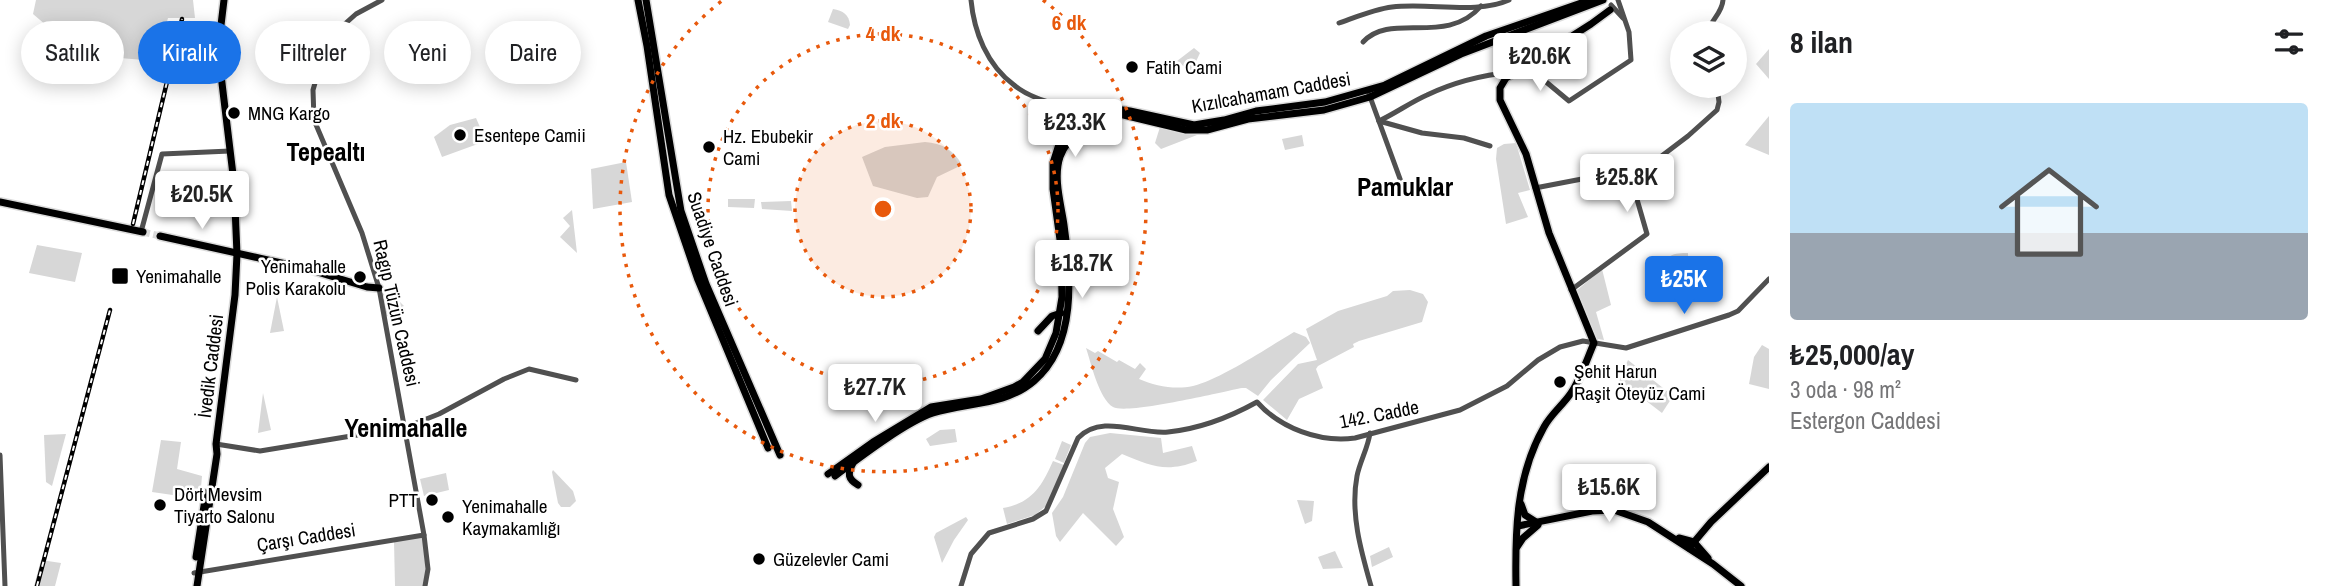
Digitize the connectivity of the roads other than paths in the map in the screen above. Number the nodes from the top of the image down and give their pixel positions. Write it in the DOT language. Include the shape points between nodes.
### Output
graph roads {
  1 [pos="224,0"];
  2 [pos="382,0"];
  3 [pos="638,0"];
  4 [pos="646,0"];
  5 [pos="971,0"];
  6 [pos="1508,0"];
  7 [pos="1590,0"];
  8 [pos="1602,0"];
  9 [pos="1618,0"];
  10 [pos="1723,0"];
  11 [pos="1610,5"];
  12 [pos="1481,6"];
  13 [pos="1625,20"];
  14 [pos="1712,21"];
  15 [pos="1339,23"];
  16 [pos="1363,42"];
  17 [pos="1527,66"];
  18 [pos="1515,72"];
  19 [pos="1369,94"];
  20 [pos="1718,98"];
  21 [pos="1062,106"];
  22 [pos="1080,108"];
  23 [pos="1096,109"];
  24 [pos="1379,121"];
  25 [pos="1069,128"];
  26 [pos="1490,146"];
  27 [pos="230,151"];
  28 [pos="1532,175"];
  29 [pos="1626,183"];
  30 [pos="1550,185"];
  31 [pos="1404,187"];
  32 [pos="1535,188"];
  33 [pos="1539,201"];
  34 [pos="0,202"];
  35 [pos="1058,208"];
  36 [pos="142,232"];
  37 [pos="160,236"];
  38 [pos="237,254"];
  39 [pos="376,279"];
  40 [pos="1769,279"];
  41 [pos="366,287"];
  42 [pos="379,288"];
  43 [pos="1571,290"];
  44 [pos="1062,297"];
  45 [pos="1063,313"];
  46 [pos="1052,316"];
  47 [pos="1061,324"];
  48 [pos="1045,327"];
  49 [pos="1054,339"];
  50 [pos="1594,343"];
  51 [pos="1035,375"];
  52 [pos="576,380"];
  53 [pos="941,408"];
  54 [pos="405,427"];
  55 [pos="1370,433"];
  56 [pos="216,444"];
  57 [pos="768,448"];
  58 [pos="780,455"];
  59 [pos="0,456"];
  60 [pos="853,463"];
  61 [pos="1769,467"];
  62 [pos="858,485"];
  63 [pos="1520,497"];
  64 [pos="1540,523"];
  65 [pos="1518,528"];
  66 [pos="424,535"];
  67 [pos="1516,547"];
  68 [pos="1694,547"];
  69 [pos="197,573"];
  70 [pos="5,586"];
  71 [pos="194,586"];
  72 [pos="425,586"];
  73 [pos="961,586"];
  74 [pos="1371,586"];
  75 [pos="1516,586"];
  76 [pos="1741,586"];
  1 -- 27 [label="main road, İvedik Caddesi" via="218,50"];
  2 -- 39 [label="street, Ragıp Tüzün Caddesi" via="338,30 325,48 313,90 314,120 362,233"];
  3 -- 57 [label="main road, Suadiye Caddesi" via="669,195 698,280"];
  4 -- 58 [label="main road, Suadiye Caddesi" via="681,211 711,296"];
  5 -- 21 [label="street" via="973,24 999,70 1014,86"];
  6 -- 12 [label="street"];
  7 -- 19 [label="main road, Kızılcahamam Caddesi" via="1486,36"];
  8 -- 19 [label="main road, Kızılcahamam Caddesi"];
  9 -- 13 [label="street"];
  10 -- 14 [label="street"];
  11 -- 13 [label="street"];
  11 -- 17 [label="main road" via="1607,15"];
  12 -- 15 [label="street" via="1390,7"];
  12 -- 16 [label="street" via="1456,25 1387,29"];
  13 -- 17 [label="street" via="1632,60 1569,101"];
  17 -- 18 [label="main road"];
  18 -- 24 [label="street" via="1456,83"];
  18 -- 28 [label="main road" via="1500,88 1500,100"];
  19 -- 23 [label="main road, Kızılcahamam Caddesi" via="1194,125"];
  19 -- 24 [label="street"];
  20 -- 29 [label="street" via="1717,110"];
  21 -- 22 [label="street"];
  21 -- 25 [label="main road" via="1070,116"];
  22 -- 23 [label="main road, Kızılcahamam Caddesi"];
  22 -- 25 [label="main road"];
  23 -- 35 [label="main road" via="1060,157"];
  24 -- 26 [label="street"];
  24 -- 31 [label="street"];
  25 -- 35 [label="main road" via="1053,163"];
  27 -- 36 [label="street" via="162,155"];
  27 -- 38 [label="main road, İvedik Caddesi"];
  28 -- 30 [label="street"];
  28 -- 32 [label="main road"];
  29 -- 30 [label="street" via="1582,179"];
  29 -- 43 [label="street" via="1634,190 1647,234"];
  30 -- 32 [label="street"];
  30 -- 33 [label="street"];
  32 -- 33 [label="main road"];
  33 -- 43 [label="main road"];
  34 -- 36 [label="main road"];
  35 -- 44 [label="main road"];
  35 -- 45 [label="main road" via="1068,280"];
  37 -- 38 [label="main road"];
  38 -- 41 [label="main road"];
  38 -- 56 [label="main road, İvedik Caddesi" via="236,295"];
  39 -- 41 [label="main road"];
  39 -- 42 [label="street, Ragıp Tüzün Caddesi"];
  40 -- 50 [label="street, 142. Cadde" via="1729,315 1626,348"];
  41 -- 42 [label="main road"];
  42 -- 54 [label="street, Ragıp Tüzün Caddesi"];
  43 -- 50 [label="main road"];
  44 -- 45 [label="main road"];
  44 -- 46 [label="main road"];
  45 -- 46 [label="main road"];
  45 -- 47 [label="main road"];
  46 -- 48 [label="main road" via="1038,331"];
  47 -- 48 [label="main road"];
  47 -- 49 [label="main road"];
  47 -- 51 [label="main road" via="1055,354"];
  48 -- 49 [label="main road" via="1051,329"];
  49 -- 51 [label="main road"];
  50 -- 55 [label="street, 142. Cadde" via="1560,347 1507,386 1460,410"];
  50 -- 63 [label="main road" via="1572,392 1543,428 1528,460"];
  51 -- 53 [label="main road" via="1021,390 1005,397"];
  52 -- 54 [label="street" via="529,369"];
  53 -- 60 [label="main road"];
  53 -- 60 [label="main road" via="922,412 832,475"];
  54 -- 56 [label="street" via="261,451"];
  54 -- 66 [label="street, Ragıp Tüzün Caddesi"];
  55 -- 73 [label="street, 142. Cadde" via="1329,438 1280,423 1257,402 1231,416 1168,432 1094,427 1078,438 1046,511 989,533 971,554"];
  55 -- 74 [label="street" via="1358,471 1355,506"];
  56 -- 69 [label="main road, İvedik Caddesi"];
  59 -- 70 [label="street"];
  60 -- 62 [label="main road" via="850,480"];
  61 -- 68 [label="main road" via="1731,502"];
  63 -- 64 [label="main road" via="1525,515"];
  63 -- 65 [label="main road"];
  64 -- 65 [label="main road"];
  64 -- 67 [label="main road"];
  64 -- 68 [label="main road" via="1614,510"];
  65 -- 67 [label="main road"];
  66 -- 69 [label="street, Çarşı Caddesi"];
  66 -- 72 [label="street, Ragıp Tüzün Caddesi"];
  67 -- 75 [label="main road"];
  68 -- 76 [label="main road"];
  69 -- 71 [label="main road, İvedik Caddesi"];
}
